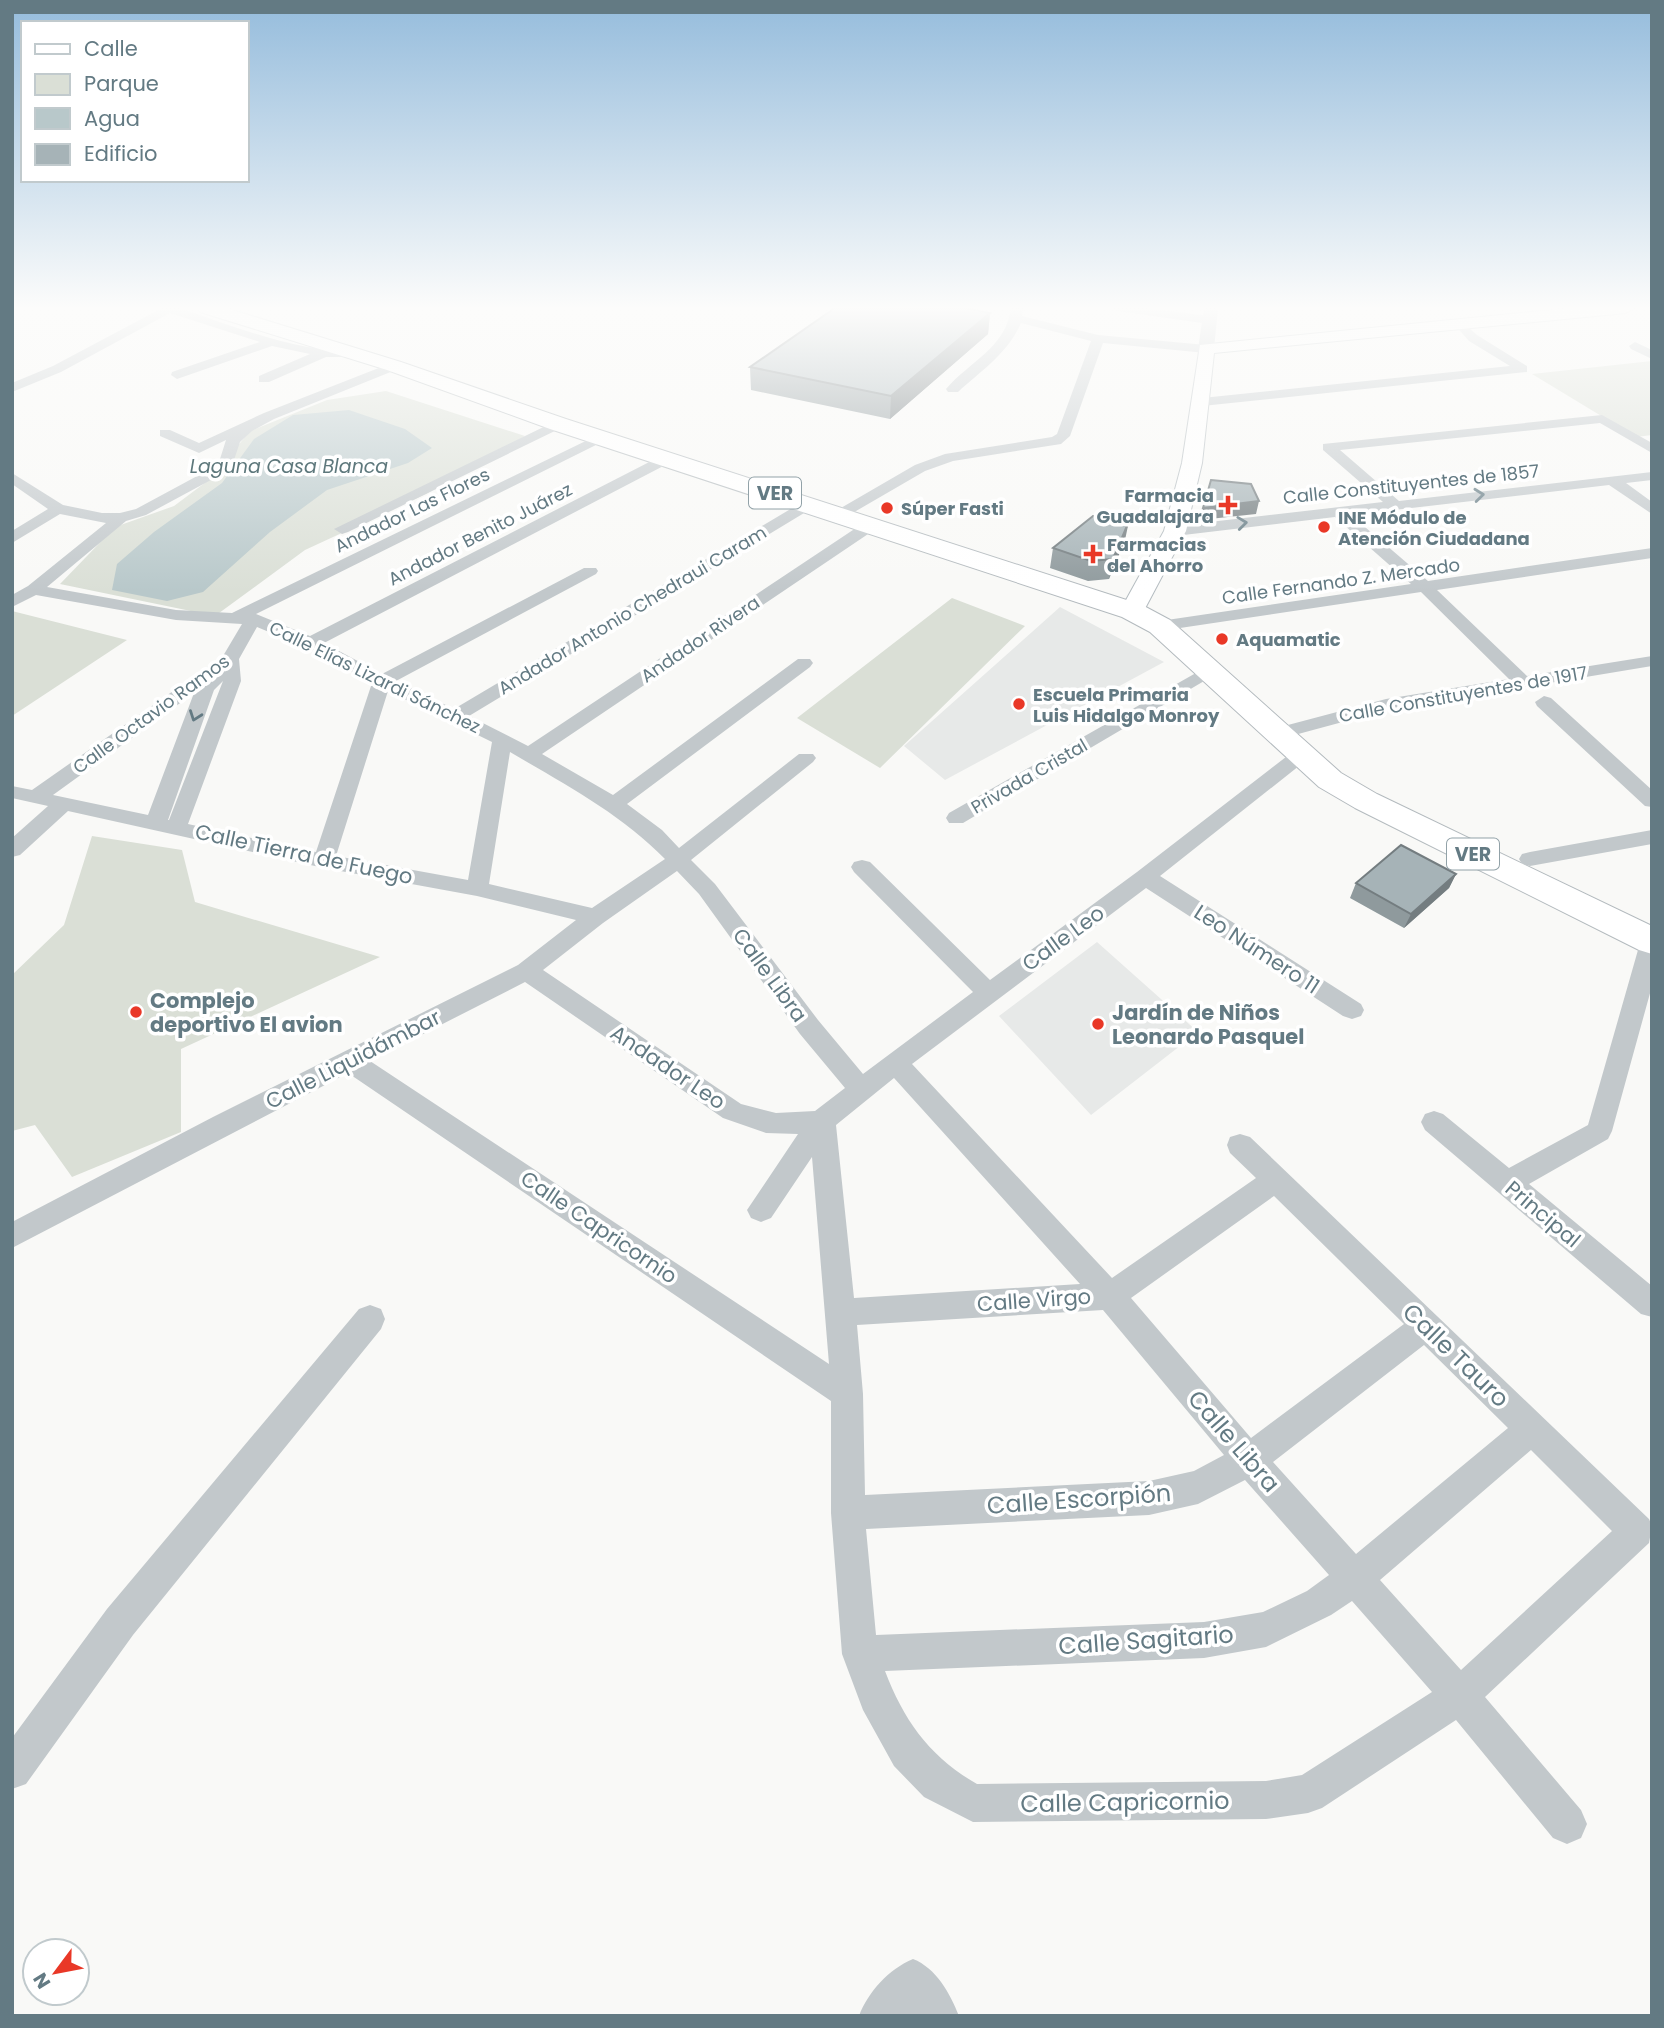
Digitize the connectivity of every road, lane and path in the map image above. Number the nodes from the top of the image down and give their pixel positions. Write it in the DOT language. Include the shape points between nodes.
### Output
graph roads {
  1 [pos="1202,402"];
  2 [pos="303,403"];
  3 [pos="498,403"];
  4 [pos="1075,403"];
  5 [pos="558,424"];
  6 [pos="247,428"];
  7 [pos="164,433"];
  8 [pos="603,439"];
  9 [pos="1652,449"];
  10 [pos="666,459"];
  11 [pos="1652,476"];
  12 [pos="12,477"];
  13 [pos="1613,481"];
  14 [pos="809,505"];
  15 [pos="1394,505"];
  16 [pos="58,509"];
  17 [pos="1652,509"];
  18 [pos="1338,512"];
  19 [pos="839,515"];
  20 [pos="121,518"];
  21 [pos="871,525"];
  22 [pos="342,529"];
  23 [pos="1175,531"];
  24 [pos="12,538"];
  25 [pos="1652,553"];
  26 [pos="590,571"];
  27 [pos="1426,588"];
  28 [pos="34,590"];
  29 [pos="12,602"];
  30 [pos="1132,611"];
  31 [pos="245,618"];
  32 [pos="1160,626"];
  33 [pos="312,643"];
  34 [pos="230,659"];
  35 [pos="1652,661"];
  36 [pos="804,663"];
  37 [pos="1210,670"];
  38 [pos="382,681"];
  39 [pos="1521,681"];
  40 [pos="1544,702"];
  41 [pos="456,716"];
  42 [pos="502,739"];
  43 [pos="1289,744"];
  44 [pos="529,754"];
  45 [pos="806,758"];
  46 [pos="12,792"];
  47 [pos="36,797"];
  48 [pos="1652,801"];
  49 [pos="614,804"];
  50 [pos="62,805"];
  51 [pos="956,818"];
  52 [pos="166,825"];
  53 [pos="1652,837"];
  54 [pos="12,850"];
  55 [pos="679,859"];
  56 [pos="1530,859"];
  57 [pos="324,861"];
  58 [pos="862,867"];
  59 [pos="1154,882"];
  60 [pos="477,889"];
  61 [pos="595,917"];
  62 [pos="1652,918"];
  63 [pos="1652,942"];
  64 [pos="526,971"];
  65 [pos="988,992"];
  66 [pos="1352,1010"];
  67 [pos="350,1061"];
  68 [pos="895,1063"];
  69 [pos="862,1090"];
  70 [pos="822,1121"];
  71 [pos="1434,1122"];
  72 [pos="1240,1145"];
  73 [pos="1275,1180"];
  74 [pos="1507,1183"];
  75 [pos="761,1210"];
  76 [pos="12,1236"];
  77 [pos="1110,1296"];
  78 [pos="1652,1304"];
  79 [pos="841,1312"];
  80 [pos="370,1319"];
  81 [pos="1425,1326"];
  82 [pos="847,1394"];
  83 [pos="1531,1429"];
  84 [pos="1250,1460"];
  85 [pos="848,1513"];
  86 [pos="1637,1531"];
  87 [pos="1354,1579"];
  88 [pos="860,1654"];
  89 [pos="1460,1696"];
  90 [pos="12,1770"];
  91 [pos="1567,1824"];
  92 [pos="880,2016"];
  93 [pos="939,2016"];
  1 -- 23 [label="main road"];
  2 -- 6 [label="street"];
  3 -- 5 [label="main road, VER"];
  4 -- 19 [label="street" via="1063,436 1056,441 950,457 920,468"];
  5 -- 8 [label="main road, VER"];
  5 -- 22 [label="street"];
  6 -- 7 [label="street" via="200,449"];
  6 -- 20 [label="street" via="233,440 227,460 217,471"];
  8 -- 10 [label="main road, VER"];
  8 -- 31 [label="street, Andador Las Flores"];
  9 -- 15 [label="street" via="1602,419 1328,447"];
  10 -- 14 [label="main road, VER"];
  10 -- 33 [label="street, Andador Benito Juárez"];
  11 -- 13 [label="street, Calle Constituyentes de 1857"];
  12 -- 16 [label="street"];
  15 -- 13 [label="street, Calle Constituyentes de 1857, one-way"];
  13 -- 17 [label="street"];
  14 -- 19 [label="main road, VER"];
  14 -- 41 [label="street, Andador Antonio Chedraui Caram"];
  15 -- 18 [label="street, Calle Constituyentes de 1857"];
  16 -- 20 [label="street"];
  16 -- 24 [label="street"];
  23 -- 18 [label="street, Calle Constituyentes de 1857, one-way"];
  18 -- 27 [label="street"];
  19 -- 21 [label="main road, VER"];
  20 -- 28 [label="street"];
  21 -- 30 [label="main road, VER"];
  21 -- 44 [label="street, Andador Rivera"];
  23 -- 30 [label="main road"];
  25 -- 27 [label="street, Calle Fernando Z. Mercado"];
  26 -- 38 [label="street"];
  27 -- 32 [label="street, Calle Fernando Z. Mercado"];
  27 -- 39 [label="street"];
  28 -- 29 [label="street"];
  28 -- 31 [label="street, Calle Elías Lizardi Sánchez" via="176,615"];
  30 -- 32 [label="main road, VER"];
  31 -- 33 [label="street, Calle Elías Lizardi Sánchez"];
  31 -- 34 [label="street, Calle Octavio Ramos"];
  32 -- 37 [label="main road, VER"];
  33 -- 38 [label="street, Calle Elías Lizardi Sánchez"];
  34 -- 47 [label="street, Calle Octavio Ramos"];
  34 -- 52 [label="street" via="232,681"];
  35 -- 39 [label="street, Calle Constituyentes de 1917"];
  36 -- 49 [label="street"];
  37 -- 43 [label="main road, VER"];
  37 -- 51 [label="street, Privada Cristal"];
  38 -- 41 [label="street, Calle Elías Lizardi Sánchez"];
  38 -- 57 [label="street"];
  39 -- 43 [label="street, Calle Constituyentes de 1917" via="1387,705"];
  40 -- 48 [label="street"];
  41 -- 42 [label="street, Calle Elías Lizardi Sánchez"];
  42 -- 44 [label="street, Calle Elías Lizardi Sánchez"];
  42 -- 60 [label="street"];
  43 -- 56 [label="main road, VER"];
  43 -- 59 [label="street, Calle Leo"];
  43 -- 63 [label="main road, VER" via="1330,780 1366,801"];
  44 -- 49 [label="street, Calle Elías Lizardi Sánchez"];
  45 -- 55 [label="street, Calle Liquidámbar"];
  46 -- 47 [label="street, Calle Tierra de Fuego"];
  47 -- 50 [label="street, Calle Tierra de Fuego"];
  49 -- 55 [label="street, Calle Elías Lizardi Sánchez"];
  50 -- 52 [label="street, Calle Tierra de Fuego"];
  50 -- 54 [label="street"];
  52 -- 57 [label="street, Calle Tierra de Fuego"];
  53 -- 56 [label="street"];
  55 -- 61 [label="street, Calle Liquidámbar"];
  55 -- 69 [label="street, Calle Libra"];
  56 -- 62 [label="main road, VER"];
  57 -- 60 [label="street, Calle Tierra de Fuego"];
  58 -- 65 [label="street"];
  59 -- 65 [label="street, Calle Leo"];
  59 -- 66 [label="street, Leo Número 11"];
  60 -- 61 [label="street, Calle Tierra de Fuego"];
  61 -- 64 [label="street, Calle Liquidámbar"];
  63 -- 74 [label="street" via="1599,1131"];
  64 -- 67 [label="street, Calle Liquidámbar"];
  64 -- 70 [label="street, Andador Leo" via="732,1111 765,1124"];
  65 -- 68 [label="street, Calle Leo"];
  67 -- 76 [label="street, Calle Liquidámbar"];
  67 -- 82 [label="street, Calle Capricornio"];
  68 -- 69 [label="street, Calle Leo"];
  68 -- 77 [label="street, Calle Libra"];
  69 -- 70 [label="street, Calle Leo"];
  70 -- 75 [label="street"];
  70 -- 79 [label="street, Calle Capricornio"];
  71 -- 74 [label="street, Principal"];
  72 -- 73 [label="street, Calle Tauro"];
  73 -- 77 [label="street, Calle Virgo"];
  73 -- 81 [label="street, Calle Tauro"];
  74 -- 78 [label="street, Principal"];
  77 -- 79 [label="street, Calle Virgo"];
  77 -- 84 [label="street, Calle Libra"];
  79 -- 82 [label="street, Calle Capricornio"];
  80 -- 90 [label="street" via="120,1622"];
  81 -- 83 [label="street, Calle Tauro"];
  81 -- 84 [label="street, Calle Escorpión"];
  82 -- 85 [label="street, Calle Capricornio"];
  83 -- 86 [label="street, Calle Tauro"];
  83 -- 87 [label="street, Calle Sagitario"];
  84 -- 85 [label="street, Calle Escorpión" via="1198,1488 1149,1498"];
  84 -- 87 [label="street, Calle Libra"];
  85 -- 88 [label="street, Calle Capricornio"];
  86 -- 89 [label="street, Calle Capricornio"];
  87 -- 88 [label="street, Calle Sagitario" via="1319,1603 1266,1629 1204,1640"];
  87 -- 89 [label="street, Calle Libra"];
  88 -- 89 [label="street, Calle Capricornio" via="876,1697 907,1753 938,1783 973,1803 1266,1800 1308,1794"];
  89 -- 91 [label="street, Calle Libra"];
  92 -- 93 [label="street" via="914,1980"];
}
